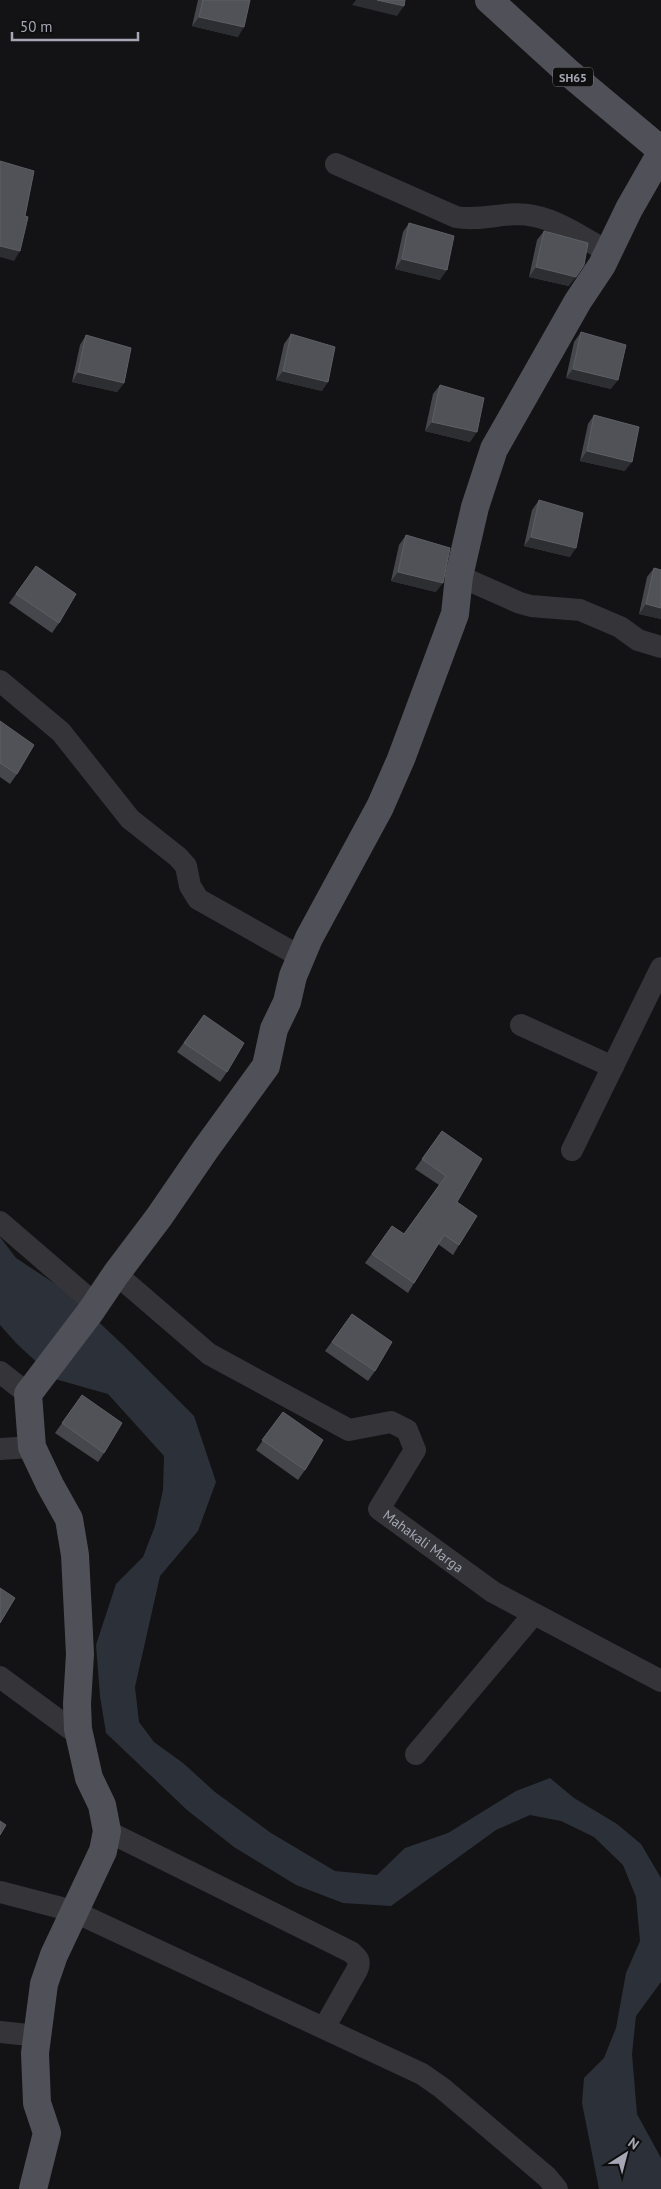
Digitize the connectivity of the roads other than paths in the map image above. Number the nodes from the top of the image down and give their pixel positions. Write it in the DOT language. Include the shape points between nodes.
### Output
graph roads {
  1 [pos="489,0"];
  2 [pos="661,151"];
  3 [pos="336,164"];
  4 [pos="608,252"];
  5 [pos="459,576"];
  6 [pos="661,648"];
  7 [pos="0,681"];
  8 [pos="301,957"];
  9 [pos="661,968"];
  10 [pos="520,1025"];
  11 [pos="613,1067"];
  12 [pos="572,1150"];
  13 [pos="0,1222"];
  14 [pos="116,1274"];
  15 [pos="93,1307"];
  16 [pos="0,1372"];
  17 [pos="34,1386"];
  18 [pos="32,1447"];
  19 [pos="0,1449"];
  20 [pos="534,1614"];
  21 [pos="0,1676"];
  22 [pos="661,1680"];
  23 [pos="80,1736"];
  24 [pos="416,1754"];
  25 [pos="107,1831"];
  26 [pos="0,1892"];
  27 [pos="73,1912"];
  28 [pos="324,2028"];
  29 [pos="0,2032"];
  30 [pos="38,2036"];
  31 [pos="33,2189"];
  32 [pos="557,2189"];
  1 -- 2 [label="main road, SH65"];
  2 -- 4 [label="main road"];
  3 -- 4 [label="street" via="456,217 470,220 512,214 534,215 552,221"];
  4 -- 5 [label="main road" via="494,449"];
  5 -- 6 [label="street" via="520,603 580,610 638,640"];
  5 -- 8 [label="main road" via="455,614 401,759 380,807 308,938"];
  7 -- 8 [label="street" via="61,732 130,820 178,857 186,866 192,893 198,899"];
  8 -- 14 [label="main road" via="287,1002 274,1029 266,1066"];
  9 -- 11 [label="street"];
  10 -- 11 [label="street"];
  11 -- 12 [label="street"];
  13 -- 15 [label="street"];
  14 -- 15 [label="main road"];
  14 -- 20 [label="street, Mahakali Marga" via="209,1354 349,1430 391,1422 407,1430 415,1450 379,1509 493,1592"];
  15 -- 17 [label="main road"];
  16 -- 17 [label="street"];
  17 -- 18 [label="main road"];
  18 -- 19 [label="street"];
  18 -- 23 [label="main road" via="69,1519 75,1555"];
  20 -- 22 [label="street, Mahakali Marga"];
  20 -- 24 [label="street"];
  21 -- 23 [label="street"];
  23 -- 25 [label="main road"];
  25 -- 27 [label="main road" via="103,1851"];
  25 -- 28 [label="street" via="358,1957 360,1964"];
  26 -- 27 [label="street"];
  27 -- 28 [label="street"];
  27 -- 30 [label="main road" via="44,1984"];
  28 -- 32 [label="street" via="422,2074"];
  29 -- 30 [label="street"];
  30 -- 31 [label="main road" via="34,2054 37,2104 47,2133"];
}
